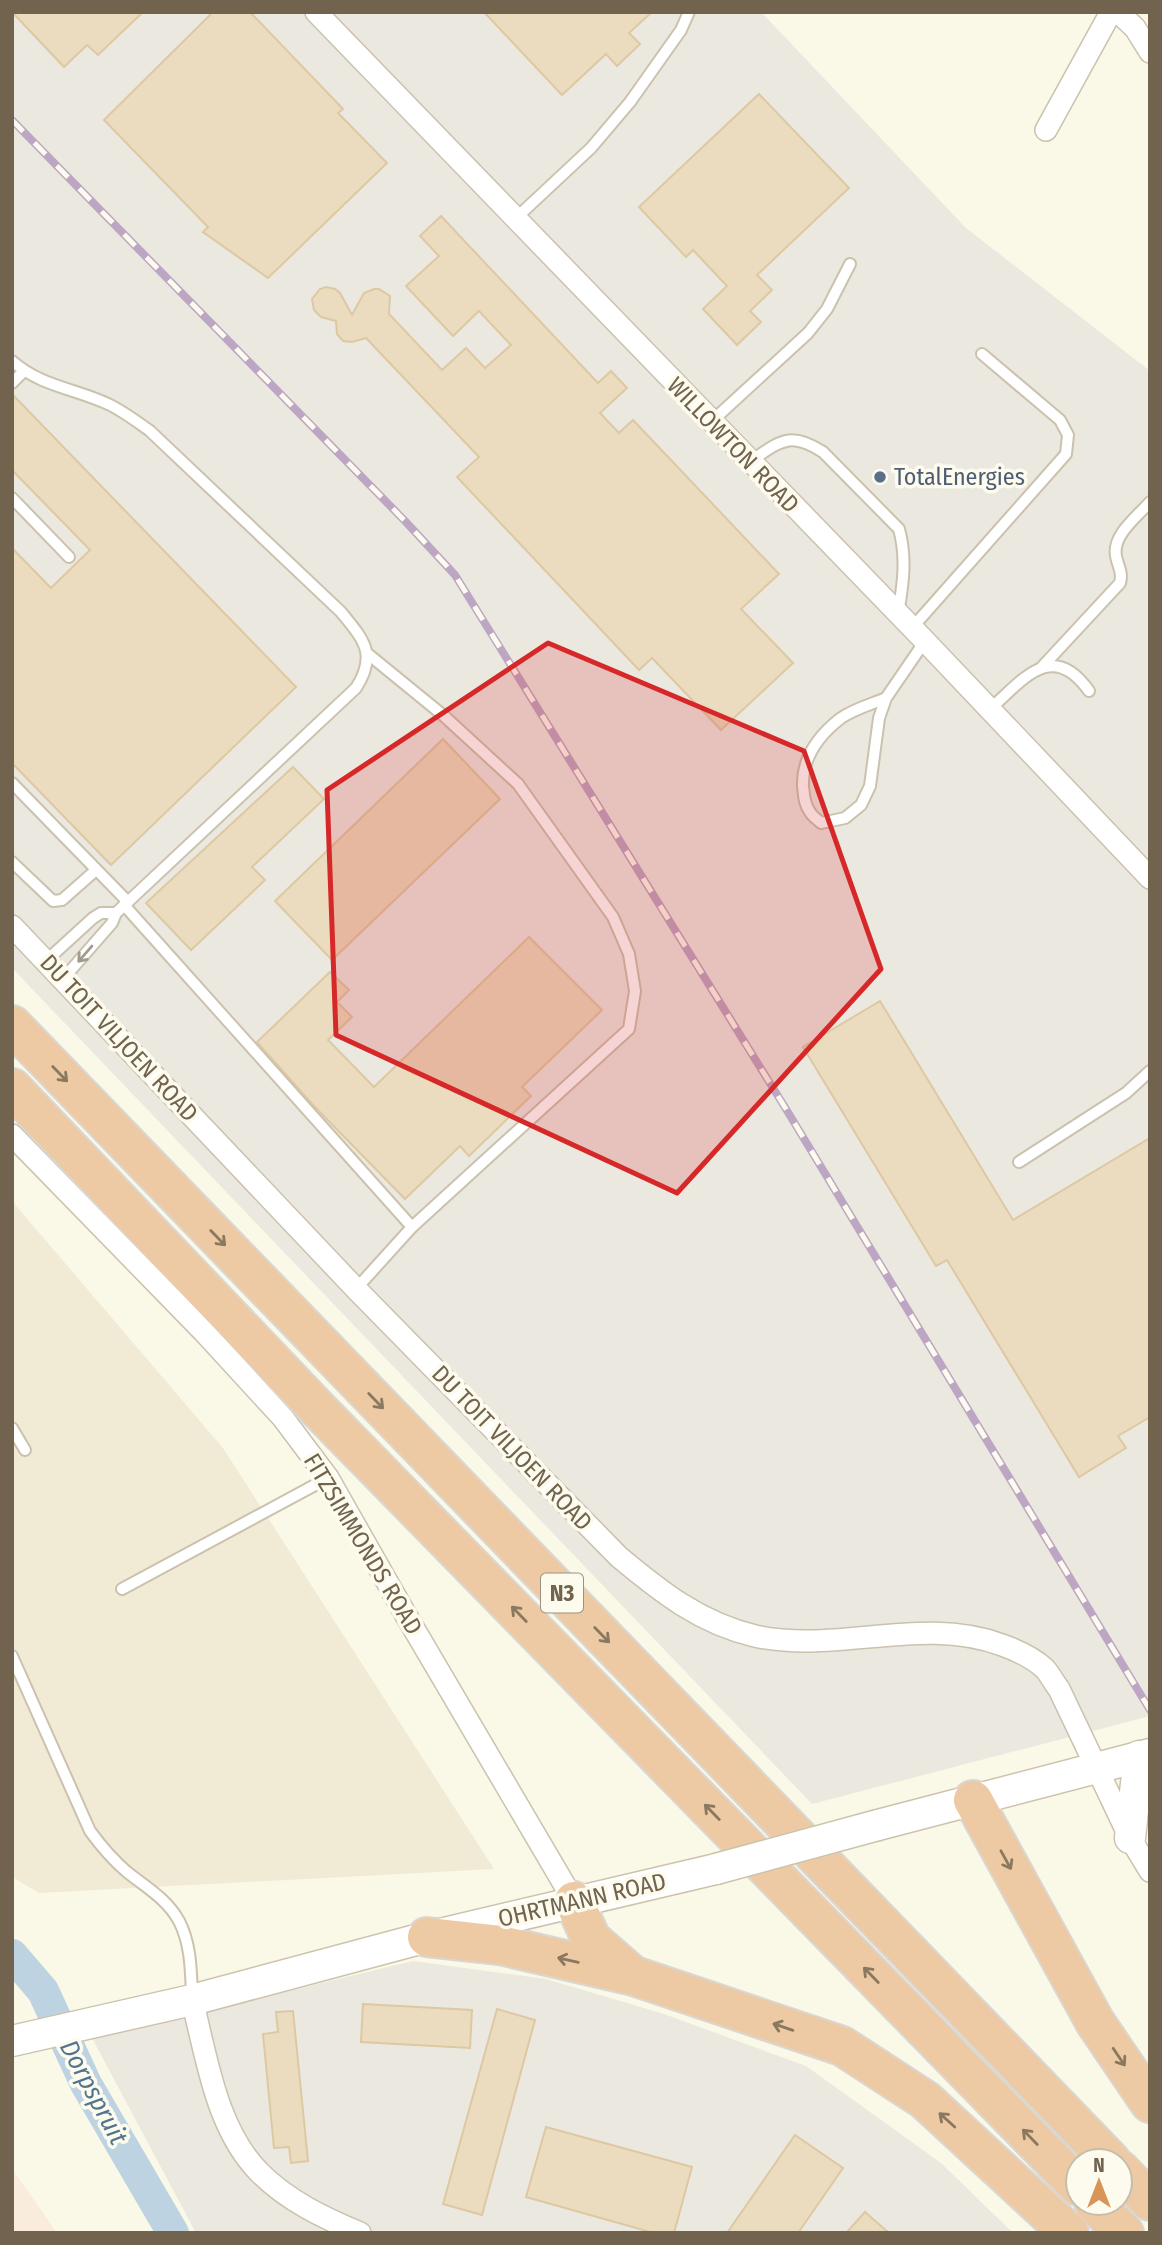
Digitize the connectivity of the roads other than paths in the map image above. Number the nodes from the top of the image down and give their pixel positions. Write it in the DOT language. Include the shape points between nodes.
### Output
graph roads {
  1 [pos="316,12"];
  2 [pos="689,12"];
  3 [pos="1111,12"];
  4 [pos="1118,12"];
  5 [pos="1150,52"];
  6 [pos="1046,130"];
  7 [pos="515,219"];
  8 [pos="850,264"];
  9 [pos="982,354"];
  10 [pos="12,361"];
  11 [pos="24,371"];
  12 [pos="12,383"];
  13 [pos="711,422"];
  14 [pos="750,462"];
  15 [pos="12,498"];
  16 [pos="1150,502"];
  17 [pos="69,557"];
  18 [pos="912,628"];
  19 [pos="368,654"];
  20 [pos="1042,667"];
  21 [pos="1089,691"];
  22 [pos="886,698"];
  23 [pos="990,709"];
  24 [pos="12,783"];
  25 [pos="12,862"];
  26 [pos="96,870"];
  27 [pos="1150,878"];
  28 [pos="123,907"];
  29 [pos="12,926"];
  30 [pos="46,961"];
  31 [pos="64,979"];
  32 [pos="12,1025"];
  33 [pos="1150,1071"];
  34 [pos="12,1088"];
  35 [pos="12,1135"];
  36 [pos="1019,1162"];
  37 [pos="412,1227"];
  38 [pos="356,1289"];
  39 [pos="12,1427"];
  40 [pos="25,1450"];
  41 [pos="328,1478"];
  42 [pos="122,1589"];
  43 [pos="12,1656"];
  44 [pos="1144,1755"];
  45 [pos="1097,1766"];
  46 [pos="973,1800"];
  47 [pos="1130,1838"];
  48 [pos="1150,1871"];
  49 [pos="574,1901"];
  50 [pos="427,1937"];
  51 [pos="634,1976"];
  52 [pos="192,2000"];
  53 [pos="12,2041"];
  54 [pos="1150,2103"];
  55 [pos="1097,2147"];
  56 [pos="1064,2172"];
  57 [pos="1134,2184"];
  58 [pos="1150,2201"];
  59 [pos="1108,2217"];
  60 [pos="360,2233"];
  61 [pos="1069,2233"];
  62 [pos="1124,2233"];
  1 -- 7 [label="street, WILLOWTON ROAD"];
  2 -- 7 [label="lane" via="630,102 591,148"];
  3 -- 6 [label="street"];
  4 -- 5 [label="street"];
  7 -- 13 [label="street, WILLOWTON ROAD"];
  8 -- 13 [label="lane" via="827,309 808,333"];
  9 -- 18 [label="lane" via="1060,420 1069,445 1066,454"];
  10 -- 11 [label="lane"];
  11 -- 12 [label="lane"];
  11 -- 19 [label="lane" via="47,384 106,403 150,431 341,612"];
  13 -- 14 [label="street, WILLOWTON ROAD"];
  14 -- 18 [label="street, WILLOWTON ROAD"];
  14 -- 18 [label="lane" via="785,440 809,443 899,529"];
  15 -- 17 [label="lane"];
  16 -- 20 [label="lane" via="1118,538 1115,555 1122,573 1120,583"];
  18 -- 22 [label="lane"];
  18 -- 23 [label="street, WILLOWTON ROAD"];
  19 -- 28 [label="lane" via="365,674 356,688"];
  19 -- 37 [label="lane" via="518,784 613,917 629,954 635,991 629,1029"];
  20 -- 21 [label="lane" via="1071,671"];
  20 -- 23 [label="lane"];
  22 -- 22 [label="lane" via="870,786 861,805 845,818 821,823 804,798 803,777 813,747 844,716"];
  23 -- 27 [label="street, WILLOWTON ROAD"];
  24 -- 26 [label="lane"];
  25 -- 26 [label="lane" via="53,901 62,900"];
  26 -- 28 [label="lane"];
  28 -- 30 [label="lane" via="93,918"];
  28 -- 31 [label="lane, one-way"];
  28 -- 37 [label="lane"];
  29 -- 30 [label="street, DU TOIT VILJOEN ROAD"];
  30 -- 31 [label="street, DU TOIT VILJOEN ROAD"];
  31 -- 38 [label="street, DU TOIT VILJOEN ROAD"];
  32 -- 55 [label="highway, N3, one-way"];
  33 -- 36 [label="lane" via="1126,1093"];
  56 -- 34 [label="highway, N3, one-way" via="317,1408"];
  35 -- 41 [label="street, FITZSIMMONDS ROAD" via="204,1332 283,1418"];
  37 -- 38 [label="lane"];
  38 -- 45 [label="street, DU TOIT VILJOEN ROAD" via="619,1557 666,1597 718,1625 756,1636 806,1642 936,1633 980,1637 1017,1651 1044,1668 1059,1689"];
  39 -- 40 [label="lane"];
  41 -- 42 [label="lane"];
  41 -- 49 [label="street, FITZSIMMONDS ROAD"];
  43 -- 52 [label="lane" via="90,1831 178,1919 191,1960"];
  44 -- 45 [label="main road, OHRTMANN ROAD"];
  44 -- 47 [label="main road"];
  45 -- 46 [label="main road, OHRTMANN ROAD"];
  45 -- 47 [label="street, DU TOIT VILJOEN ROAD"];
  46 -- 49 [label="main road, OHRTMANN ROAD, bridge" via="716,1869"];
  46 -- 54 [label="highway, one-way" via="1095,2022"];
  47 -- 48 [label="street, DU TOIT VILJOEN ROAD"];
  49 -- 50 [label="main road, OHRTMANN ROAD"];
  49 -- 51 [label="highway" via="591,1939"];
  51 -- 50 [label="highway, one-way" via="500,1945"];
  50 -- 52 [label="main road, OHRTMANN ROAD"];
  61 -- 51 [label="highway, one-way" via="925,2099 842,2046"];
  52 -- 53 [label="main road, OHRTMANN ROAD"];
  52 -- 60 [label="street" via="225,2120 239,2146 258,2172 285,2194 323,2218"];
  57 -- 58 [label="highway"];
  59 -- 62 [label="highway"];
}
